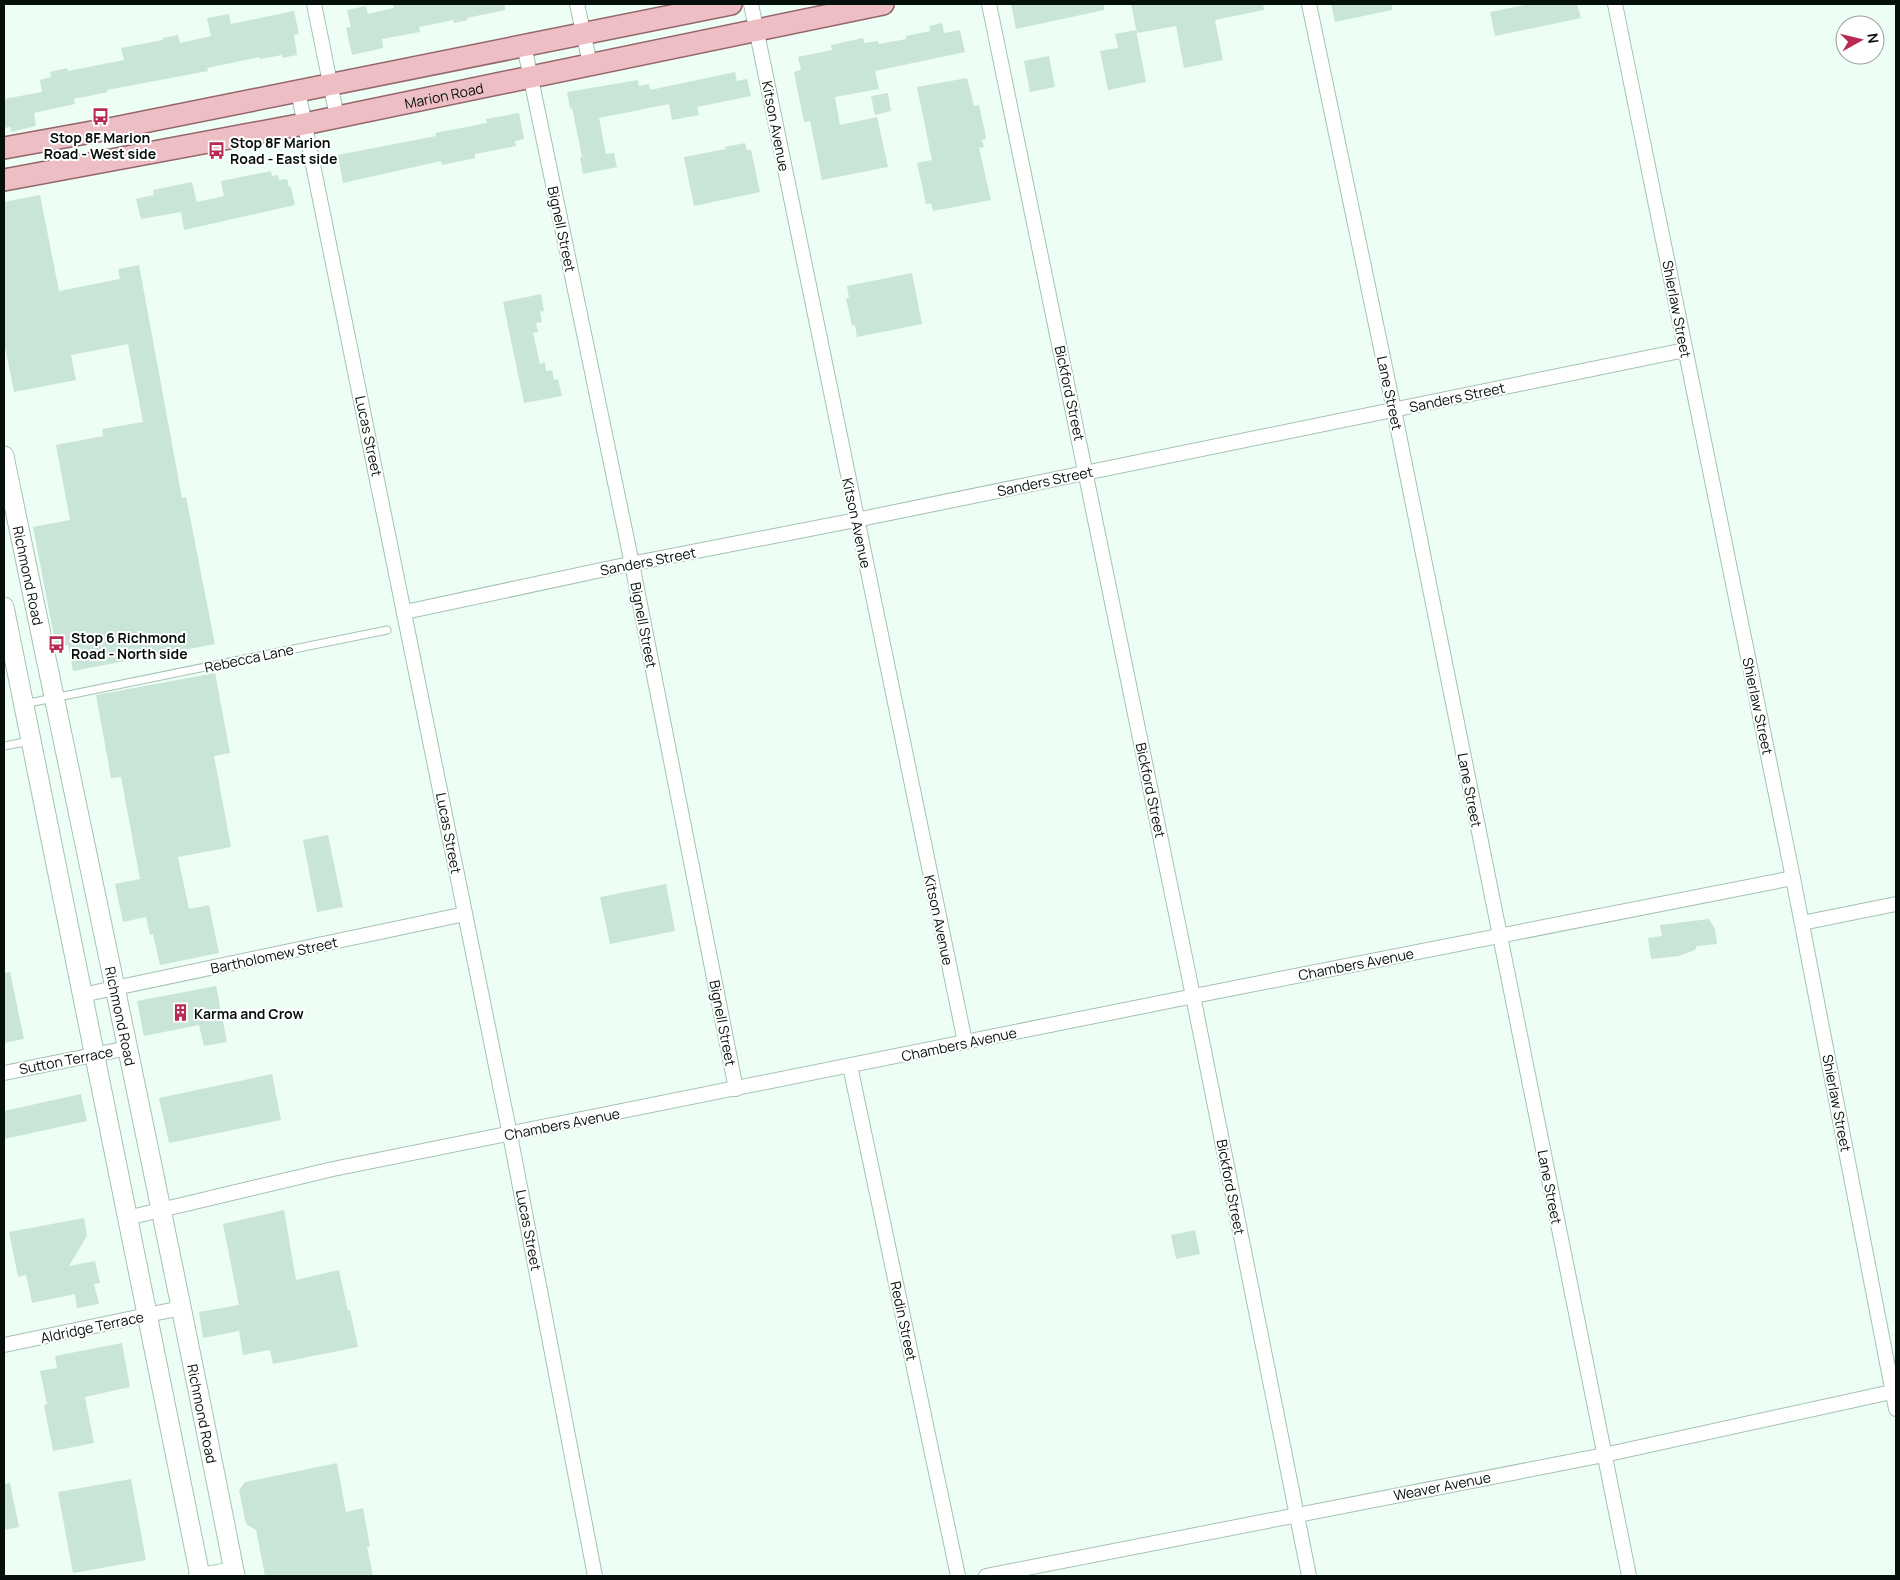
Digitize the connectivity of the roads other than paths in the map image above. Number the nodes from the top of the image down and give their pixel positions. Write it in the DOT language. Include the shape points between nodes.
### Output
graph roads {
  1 [pos="314,4"];
  2 [pos="577,4"];
  3 [pos="731,4"];
  4 [pos="751,4"];
  5 [pos="883,4"];
  6 [pos="989,4"];
  7 [pos="1309,4"];
  8 [pos="1615,4"];
  9 [pos="842,8"];
  10 [pos="757,30"];
  11 [pos="583,33"];
  12 [pos="524,45"];
  13 [pos="590,64"];
  14 [pos="530,77"];
  15 [pos="330,84"];
  16 [pos="298,91"];
  17 [pos="337,117"];
  18 [pos="304,124"];
  19 [pos="4,148"];
  20 [pos="4,180"];
  21 [pos="1685,350"];
  22 [pos="1394,410"];
  23 [pos="4,456"];
  24 [pos="1086,472"];
  25 [pos="856,520"];
  26 [pos="632,564"];
  27 [pos="4,607"];
  28 [pos="405,612"];
  29 [pos="387,630"];
  30 [pos="54,698"];
  31 [pos="23,704"];
  32 [pos="31,741"];
  33 [pos="4,746"];
  34 [pos="1793,878"];
  35 [pos="1896,904"];
  36 [pos="465,914"];
  37 [pos="1802,923"];
  38 [pos="1499,936"];
  39 [pos="116,988"];
  40 [pos="82,995"];
  41 [pos="1193,996"];
  42 [pos="965,1042"];
  43 [pos="128,1048"];
  44 [pos="93,1055"];
  45 [pos="850,1066"];
  46 [pos="4,1073"];
  47 [pos="736,1089"];
  48 [pos="510,1135"];
  49 [pos="160,1211"];
  50 [pos="127,1218"];
  51 [pos="181,1308"];
  52 [pos="147,1316"];
  53 [pos="4,1345"];
  54 [pos="1894,1391"];
  55 [pos="1896,1409"];
  56 [pos="1604,1455"];
  57 [pos="1296,1515"];
  58 [pos="234,1573"];
  59 [pos="198,1576"];
  60 [pos="595,1576"];
  61 [pos="958,1576"];
  62 [pos="986,1576"];
  63 [pos="1309,1576"];
  64 [pos="1628,1576"];
  1 -- 15 [label="street"];
  2 -- 11 [label="street"];
  3 -- 11 [label="main road"];
  4 -- 10 [label="street, Kitson Avenue"];
  5 -- 9 [label="main road, Marion Road"];
  6 -- 24 [label="street, Bickford Street"];
  7 -- 22 [label="street, Lane Street"];
  8 -- 21 [label="street, Shierlaw Street"];
  9 -- 10 [label="main road, Marion Road"];
  10 -- 13 [label="main road, Marion Road"];
  10 -- 25 [label="street, Kitson Avenue"];
  11 -- 12 [label="main road"];
  11 -- 13 [label="street"];
  12 -- 14 [label="street, Bignell Street"];
  12 -- 15 [label="main road"];
  13 -- 14 [label="main road, Marion Road"];
  14 -- 17 [label="main road, Marion Road"];
  14 -- 26 [label="street, Bignell Street"];
  15 -- 16 [label="main road"];
  15 -- 17 [label="street"];
  16 -- 18 [label="street, Lucas Street"];
  16 -- 19 [label="main road"];
  17 -- 18 [label="main road, Marion Road"];
  18 -- 20 [label="main road, Marion Road"];
  18 -- 28 [label="street, Lucas Street"];
  21 -- 22 [label="street, Sanders Street"];
  21 -- 34 [label="street, Shierlaw Street"];
  22 -- 24 [label="street, Sanders Street"];
  22 -- 38 [label="street, Lane Street"];
  23 -- 30 [label="main road, Richmond Road"];
  24 -- 25 [label="street, Sanders Street"];
  24 -- 41 [label="street, Bickford Street"];
  25 -- 26 [label="street, Sanders Street"];
  25 -- 42 [label="street, Kitson Avenue"];
  26 -- 28 [label="street, Sanders Street"];
  26 -- 47 [label="street, Bignell Street"];
  27 -- 31 [label="main road"];
  28 -- 36 [label="street, Lucas Street"];
  29 -- 30 [label="lane, Rebecca Lane"];
  30 -- 31 [label="lane, Rebecca Lane"];
  30 -- 39 [label="main road, Richmond Road"];
  31 -- 32 [label="main road"];
  32 -- 33 [label="lane"];
  32 -- 40 [label="main road"];
  34 -- 37 [label="street, Shierlaw Street"];
  34 -- 38 [label="street, Chambers Avenue"];
  35 -- 37 [label="street"];
  36 -- 39 [label="street, Bartholomew Street"];
  36 -- 48 [label="street, Lucas Street"];
  37 -- 54 [label="street, Shierlaw Street"];
  38 -- 41 [label="street, Chambers Avenue"];
  38 -- 56 [label="street, Lane Street"];
  39 -- 40 [label="street, Bartholomew Street"];
  39 -- 43 [label="main road, Richmond Road"];
  40 -- 44 [label="main road"];
  41 -- 42 [label="street, Chambers Avenue"];
  41 -- 57 [label="street, Bickford Street"];
  42 -- 45 [label="street, Chambers Avenue"];
  43 -- 44 [label="street, Sutton Terrace"];
  43 -- 49 [label="main road, Richmond Road"];
  44 -- 46 [label="street, Sutton Terrace"];
  44 -- 50 [label="main road"];
  45 -- 47 [label="street, Chambers Avenue"];
  45 -- 61 [label="street, Redin Street"];
  47 -- 48 [label="street, Chambers Avenue"];
  48 -- 49 [label="street, Chambers Avenue" via="333,1169"];
  48 -- 60 [label="street, Lucas Street"];
  49 -- 50 [label="street, Chambers Avenue"];
  49 -- 51 [label="main road, Richmond Road"];
  50 -- 52 [label="main road"];
  51 -- 52 [label="street, Aldridge Terrace"];
  51 -- 58 [label="main road, Richmond Road"];
  52 -- 53 [label="street, Aldridge Terrace"];
  52 -- 59 [label="main road"];
  54 -- 55 [label="street, Shierlaw Street"];
  54 -- 56 [label="street, Weaver Avenue"];
  56 -- 57 [label="street, Weaver Avenue"];
  56 -- 64 [label="street, Lane Street"];
  57 -- 62 [label="street, Weaver Avenue"];
  57 -- 63 [label="street, Bickford Street"];
  58 -- 59 [label="street"];
}
